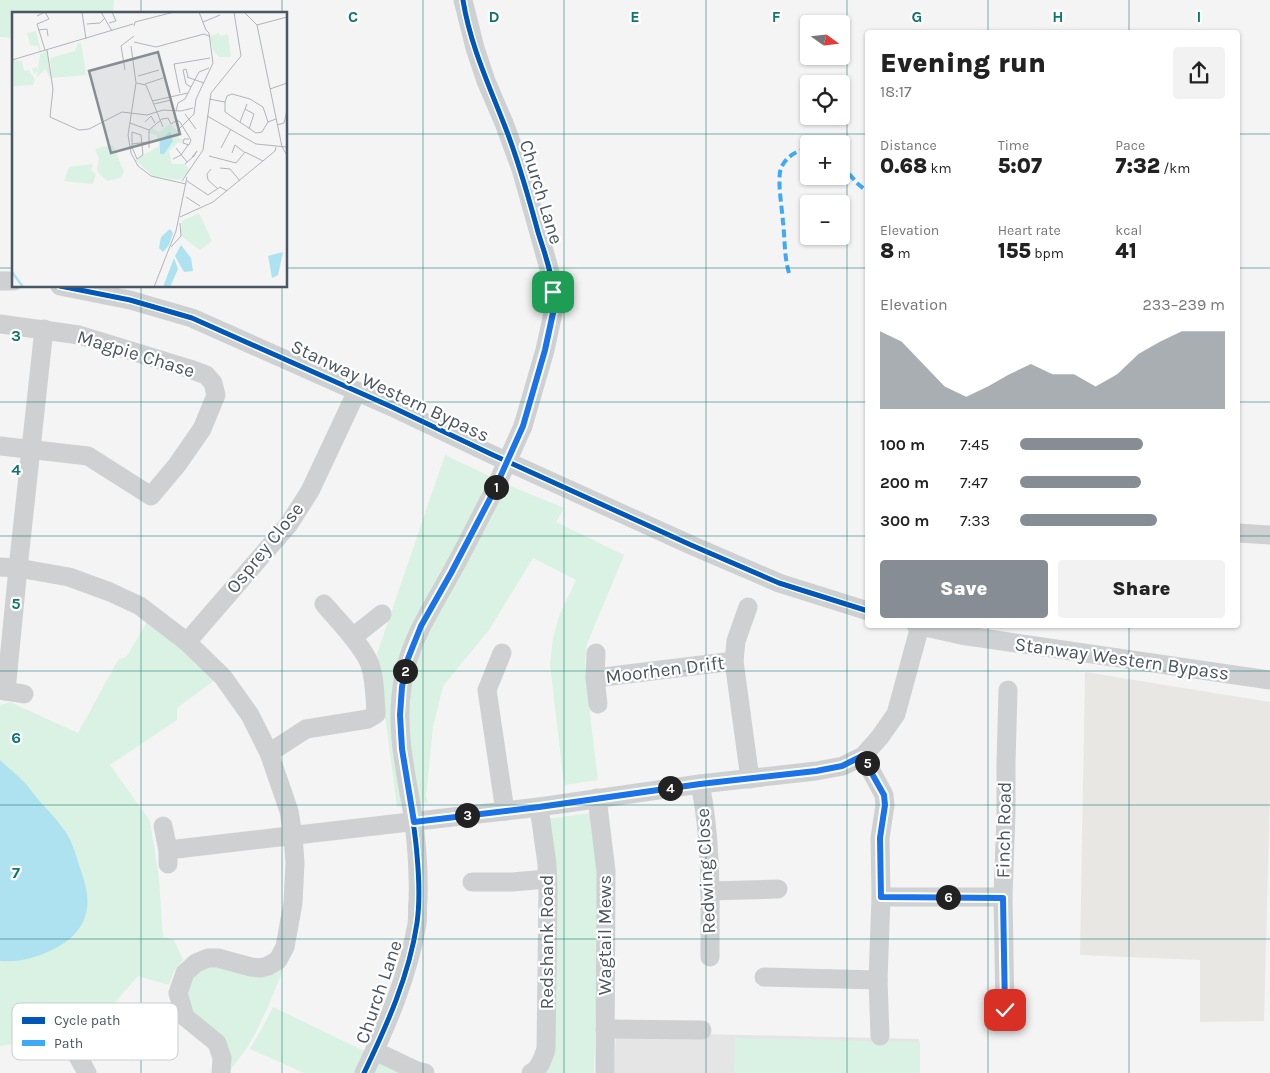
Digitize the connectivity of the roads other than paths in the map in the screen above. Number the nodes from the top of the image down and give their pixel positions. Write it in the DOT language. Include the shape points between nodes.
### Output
graph roads {
  1 [pos="463,0"];
  2 [pos="71,288"];
  3 [pos="131,293"];
  4 [pos="0,324"];
  5 [pos="44,329"];
  6 [pos="357,391"];
  7 [pos="0,446"];
  8 [pos="30,449"];
  9 [pos="1240,533"];
  10 [pos="1270,535"];
  11 [pos="9,567"];
  12 [pos="324,604"];
  13 [pos="748,607"];
  14 [pos="865,610"];
  15 [pos="382,614"];
  16 [pos="918,628"];
  17 [pos="928,628"];
  18 [pos="353,637"];
  19 [pos="187,642"];
  20 [pos="502,653"];
  21 [pos="596,653"];
  22 [pos="734,661"];
  23 [pos="596,678"];
  24 [pos="1270,680"];
  25 [pos="1008,690"];
  26 [pos="10,692"];
  27 [pos="598,704"];
  28 [pos="269,753"];
  29 [pos="862,756"];
  30 [pos="750,779"];
  31 [pos="700,784"];
  32 [pos="597,798"];
  33 [pos="539,807"];
  34 [pos="505,811"];
  35 [pos="414,822"];
  36 [pos="163,826"];
  37 [pos="293,836"];
  38 [pos="548,879"];
  39 [pos="472,882"];
  40 [pos="778,890"];
  41 [pos="710,891"];
  42 [pos="881,897"];
  43 [pos="1003,898"];
  44 [pos="710,957"];
  45 [pos="764,977"];
  46 [pos="878,980"];
  47 [pos="1005,1010"];
  48 [pos="606,1029"];
  49 [pos="702,1030"];
  50 [pos="880,1036"];
  51 [pos="375,1051"];
  52 [pos="80,1060"];
  53 [pos="87,1073"];
  54 [pos="221,1073"];
  55 [pos="364,1073"];
  56 [pos="424,1073"];
  57 [pos="531,1073"];
  58 [pos="605,1073"];
  1 -- 35 [label="street, Church Lane, bridge" via="483,72 521,169 550,272 553,313 523,426 493,493 421,626 407,661 400,715"];
  2 -- 3 [label="street, Stanway Western Bypass"];
  3 -- 6 [label="street, Stanway Western Bypass"];
  4 -- 5 [label="street, Magpie Chase"];
  5 -- 8 [label="street"];
  5 -- 8 [label="street, Magpie Chase" via="78,335 206,375 213,383 216,395 202,429 151,496 88,456"];
  6 -- 14 [label="street, Stanway Western Bypass" via="753,572"];
  6 -- 19 [label="street, Osprey Close" via="310,491 289,524"];
  7 -- 8 [label="street, Magpie Chase"];
  8 -- 11 [label="street"];
  9 -- 10 [label="street"];
  11 -- 19 [label="street" via="69,577 110,592 140,606"];
  11 -- 26 [label="street"];
  12 -- 18 [label="street"];
  13 -- 22 [label="street" via="736,641"];
  15 -- 18 [label="street"];
  16 -- 29 [label="street" via="896,714"];
  17 -- 24 [label="street, Stanway Western Bypass"];
  18 -- 28 [label="street" via="372,673 376,714 368,719 306,729"];
  19 -- 28 [label="street" via="222,677 250,715"];
  20 -- 34 [label="street" via="487,690"];
  21 -- 23 [label="street"];
  22 -- 23 [label="street, Moorhen Drift"];
  22 -- 30 [label="street"];
  23 -- 27 [label="street"];
  25 -- 43 [label="street, Finch Road" via="1000,709 1006,813"];
  28 -- 37 [label="street" via="289,811"];
  29 -- 30 [label="street" via="842,766"];
  29 -- 42 [label="street" via="884,795 880,838"];
  30 -- 31 [label="street"];
  31 -- 32 [label="street"];
  31 -- 41 [label="street, Redwing Close" via="707,828"];
  32 -- 33 [label="street"];
  32 -- 48 [label="street, Wagtail Mews" via="606,871"];
  33 -- 34 [label="street"];
  33 -- 38 [label="street, Redshank Road"];
  34 -- 35 [label="street"];
  35 -- 37 [label="street"];
  35 -- 51 [label="street, Church Lane" via="417,922 407,968"];
  36 -- 37 [label="street" via="168,857"];
  37 -- 54 [label="street" via="293,903 286,947 278,960 260,968 208,958 185,973 178,993 185,1017 217,1043 222,1058"];
  38 -- 39 [label="street"];
  38 -- 57 [label="street, Redshank Road" via="546,1049 536,1070"];
  40 -- 41 [label="street"];
  41 -- 44 [label="street, Redwing Close"];
  42 -- 43 [label="street"];
  42 -- 46 [label="street"];
  43 -- 47 [label="street, Finch Road"];
  45 -- 46 [label="street"];
  46 -- 50 [label="street"];
  48 -- 49 [label="street"];
  48 -- 58 [label="street, Wagtail Mews"];
  51 -- 55 [label="street, Church Lane"];
  51 -- 56 [label="street"];
  52 -- 53 [label="street"];
}
